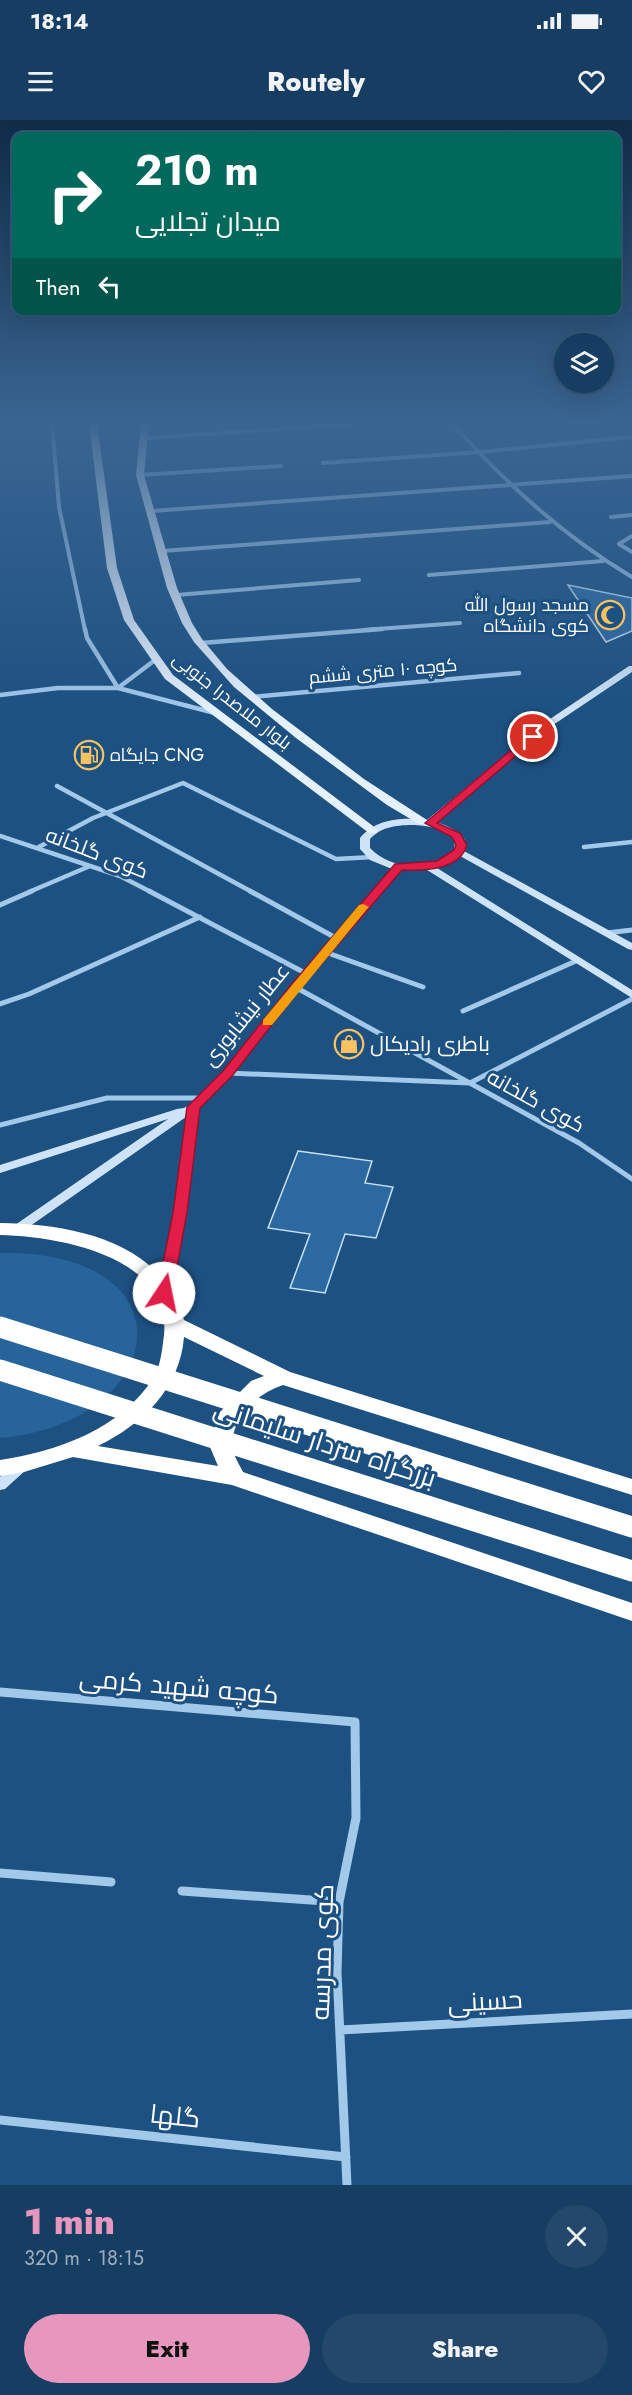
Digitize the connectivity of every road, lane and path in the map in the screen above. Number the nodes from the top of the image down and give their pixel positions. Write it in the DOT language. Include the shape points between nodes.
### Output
graph roads {
  1 [pos="62,520"];
  2 [pos="107,520"];
  3 [pos="155,520"];
  4 [pos="550,522"];
  5 [pos="632,537"];
  6 [pos="162,551"];
  7 [pos="632,552"];
  8 [pos="603,561"];
  9 [pos="429,575"];
  10 [pos="632,577"];
  11 [pos="359,580"];
  12 [pos="176,595"];
  13 [pos="460,623"];
  14 [pos="201,643"];
  15 [pos="155,660"];
  16 [pos="632,668"];
  17 [pos="519,673"];
  18 [pos="118,688"];
  19 [pos="0,695"];
  20 [pos="250,697"];
  21 [pos="218,714"];
  22 [pos="57,786"];
  23 [pos="107,813"];
  24 [pos="427,823"];
  25 [pos="373,831"];
  26 [pos="0,836"];
  27 [pos="632,842"];
  28 [pos="584,847"];
  29 [pos="37,848"];
  30 [pos="459,852"];
  31 [pos="373,857"];
  32 [pos="90,866"];
  33 [pos="399,866"];
  34 [pos="429,867"];
  35 [pos="0,905"];
  36 [pos="200,917"];
  37 [pos="632,930"];
  38 [pos="605,933"];
  39 [pos="336,938"];
  40 [pos="632,947"];
  41 [pos="325,952"];
  42 [pos="576,961"];
  43 [pos="307,974"];
  44 [pos="295,987"];
  45 [pos="423,987"];
  46 [pos="632,997"];
  47 [pos="0,1004"];
  48 [pos="463,1011"];
  49 [pos="228,1073"];
  50 [pos="470,1083"];
  51 [pos="198,1102"];
  52 [pos="0,1125"];
  53 [pos="0,1168"];
  54 [pos="632,1179"];
  55 [pos="9,1229"];
  56 [pos="164,1293"];
  57 [pos="175,1324"];
  58 [pos="0,1327"];
  59 [pos="0,1370"];
  60 [pos="283,1377"];
  61 [pos="75,1450"];
  62 [pos="21,1466"];
  63 [pos="0,1468"];
  64 [pos="234,1477"];
  65 [pos="0,1485"];
  66 [pos="632,1487"];
  67 [pos="632,1527"];
  68 [pos="632,1571"];
  69 [pos="632,1612"];
  70 [pos="0,1692"];
  71 [pos="355,1722"];
  72 [pos="0,1873"];
  73 [pos="111,1882"];
  74 [pos="182,1891"];
  75 [pos="339,1902"];
  76 [pos="632,2014"];
  77 [pos="340,2030"];
  78 [pos="0,2120"];
  79 [pos="345,2157"];
  80 [pos="347,2185"];
  1 -- 18 [label="street" via="87,638"];
  2 -- 15 [label="main road, بلوار ملاصدرا جنوبی" via="117,588 129,620"];
  3 -- 6 [label="main road, بلوار ملاصدرا جنوبی"];
  4 -- 6 [label="street"];
  4 -- 8 [label="street"];
  5 -- 7 [label="street" via="619,544"];
  6 -- 12 [label="main road, بلوار ملاصدرا جنوبی"];
  8 -- 9 [label="street"];
  8 -- 10 [label="street"];
  11 -- 12 [label="street"];
  12 -- 14 [label="main road, بلوار ملاصدرا جنوبی" via="187,623"];
  13 -- 14 [label="street"];
  14 -- 20 [label="main road, بلوار ملاصدرا جنوبی"];
  15 -- 18 [label="street"];
  15 -- 21 [label="main road, بلوار ملاصدرا جنوبی" via="169,677"];
  16 -- 24 [label="main road" via="550,723"];
  17 -- 20 [label="street, کوچه ۱۰ متری ششم"];
  18 -- 19 [label="street" via="58,688"];
  18 -- 21 [label="street"];
  20 -- 24 [label="main road, بلوار ملاصدرا جنوبی" via="377,796"];
  21 -- 25 [label="main road, بلوار ملاصدرا جنوبی"];
  22 -- 23 [label="street"];
  23 -- 29 [label="street"];
  23 -- 31 [label="street" via="183,783 336,859"];
  23 -- 39 [label="street"];
  24 -- 25 [label="main road" via="397,822"];
  24 -- 30 [label="main road" via="456,835 461,845"];
  25 -- 31 [label="main road" via="364,844"];
  26 -- 29 [label="street, کوی گلخانه"];
  27 -- 28 [label="street"];
  29 -- 32 [label="street, کوی گلخانه"];
  30 -- 34 [label="main road"];
  30 -- 38 [label="main road"];
  31 -- 33 [label="main road"];
  32 -- 35 [label="street"];
  32 -- 36 [label="street, کوی گلخانه" via="120,876"];
  33 -- 34 [label="main road"];
  33 -- 39 [label="main road, عطار نیشابوری"];
  34 -- 42 [label="main road"];
  36 -- 43 [label="street, کوی گلخانه"];
  36 -- 47 [label="street"];
  37 -- 38 [label="street"];
  38 -- 40 [label="main road"];
  39 -- 41 [label="main road, عطار نیشابوری"];
  41 -- 43 [label="main road, عطار نیشابوری"];
  41 -- 45 [label="street"];
  42 -- 46 [label="main road"];
  42 -- 48 [label="street"];
  43 -- 44 [label="main road, عطار نیشابوری"];
  44 -- 49 [label="main road, عطار نیشابوری"];
  44 -- 50 [label="street, کوی گلخانه"];
  46 -- 50 [label="street"];
  49 -- 50 [label="street"];
  49 -- 51 [label="main road, عطار نیشابوری"];
  50 -- 54 [label="street, کوی گلخانه" via="579,1143"];
  51 -- 52 [label="street" via="106,1098"];
  51 -- 53 [label="main road"];
  51 -- 55 [label="main road, عطار نیشابوری"];
  51 -- 56 [label="main road"];
  55 -- 56 [label="highway" via="65,1233 107,1245 141,1266"];
  56 -- 57 [label="highway"];
  57 -- 60 [label="highway"];
  57 -- 61 [label="highway" via="172,1359 153,1394 120,1425"];
  58 -- 67 [label="highway, بزرگراه سردار سلیمانی, bridge"];
  59 -- 68 [label="highway, بزرگراه سردار سلیمانی, bridge"];
  60 -- 64 [label="highway" via="258,1386 230,1413 221,1447"];
  60 -- 66 [label="highway"];
  61 -- 62 [label="highway"];
  61 -- 64 [label="highway"];
  62 -- 63 [label="highway"];
  62 -- 65 [label="main road"];
  64 -- 69 [label="highway"];
  70 -- 71 [label="street, کوچه شهید کرمی"];
  71 -- 75 [label="street, کوی مدرسه" via="356,1818"];
  72 -- 73 [label="street"];
  74 -- 75 [label="street"];
  75 -- 77 [label="street, کوی مدرسه"];
  76 -- 77 [label="street, حسینی"];
  77 -- 79 [label="street, کوی مدرسه"];
  78 -- 79 [label="street, گلها"];
  79 -- 80 [label="street, کوی مدرسه"];
}
